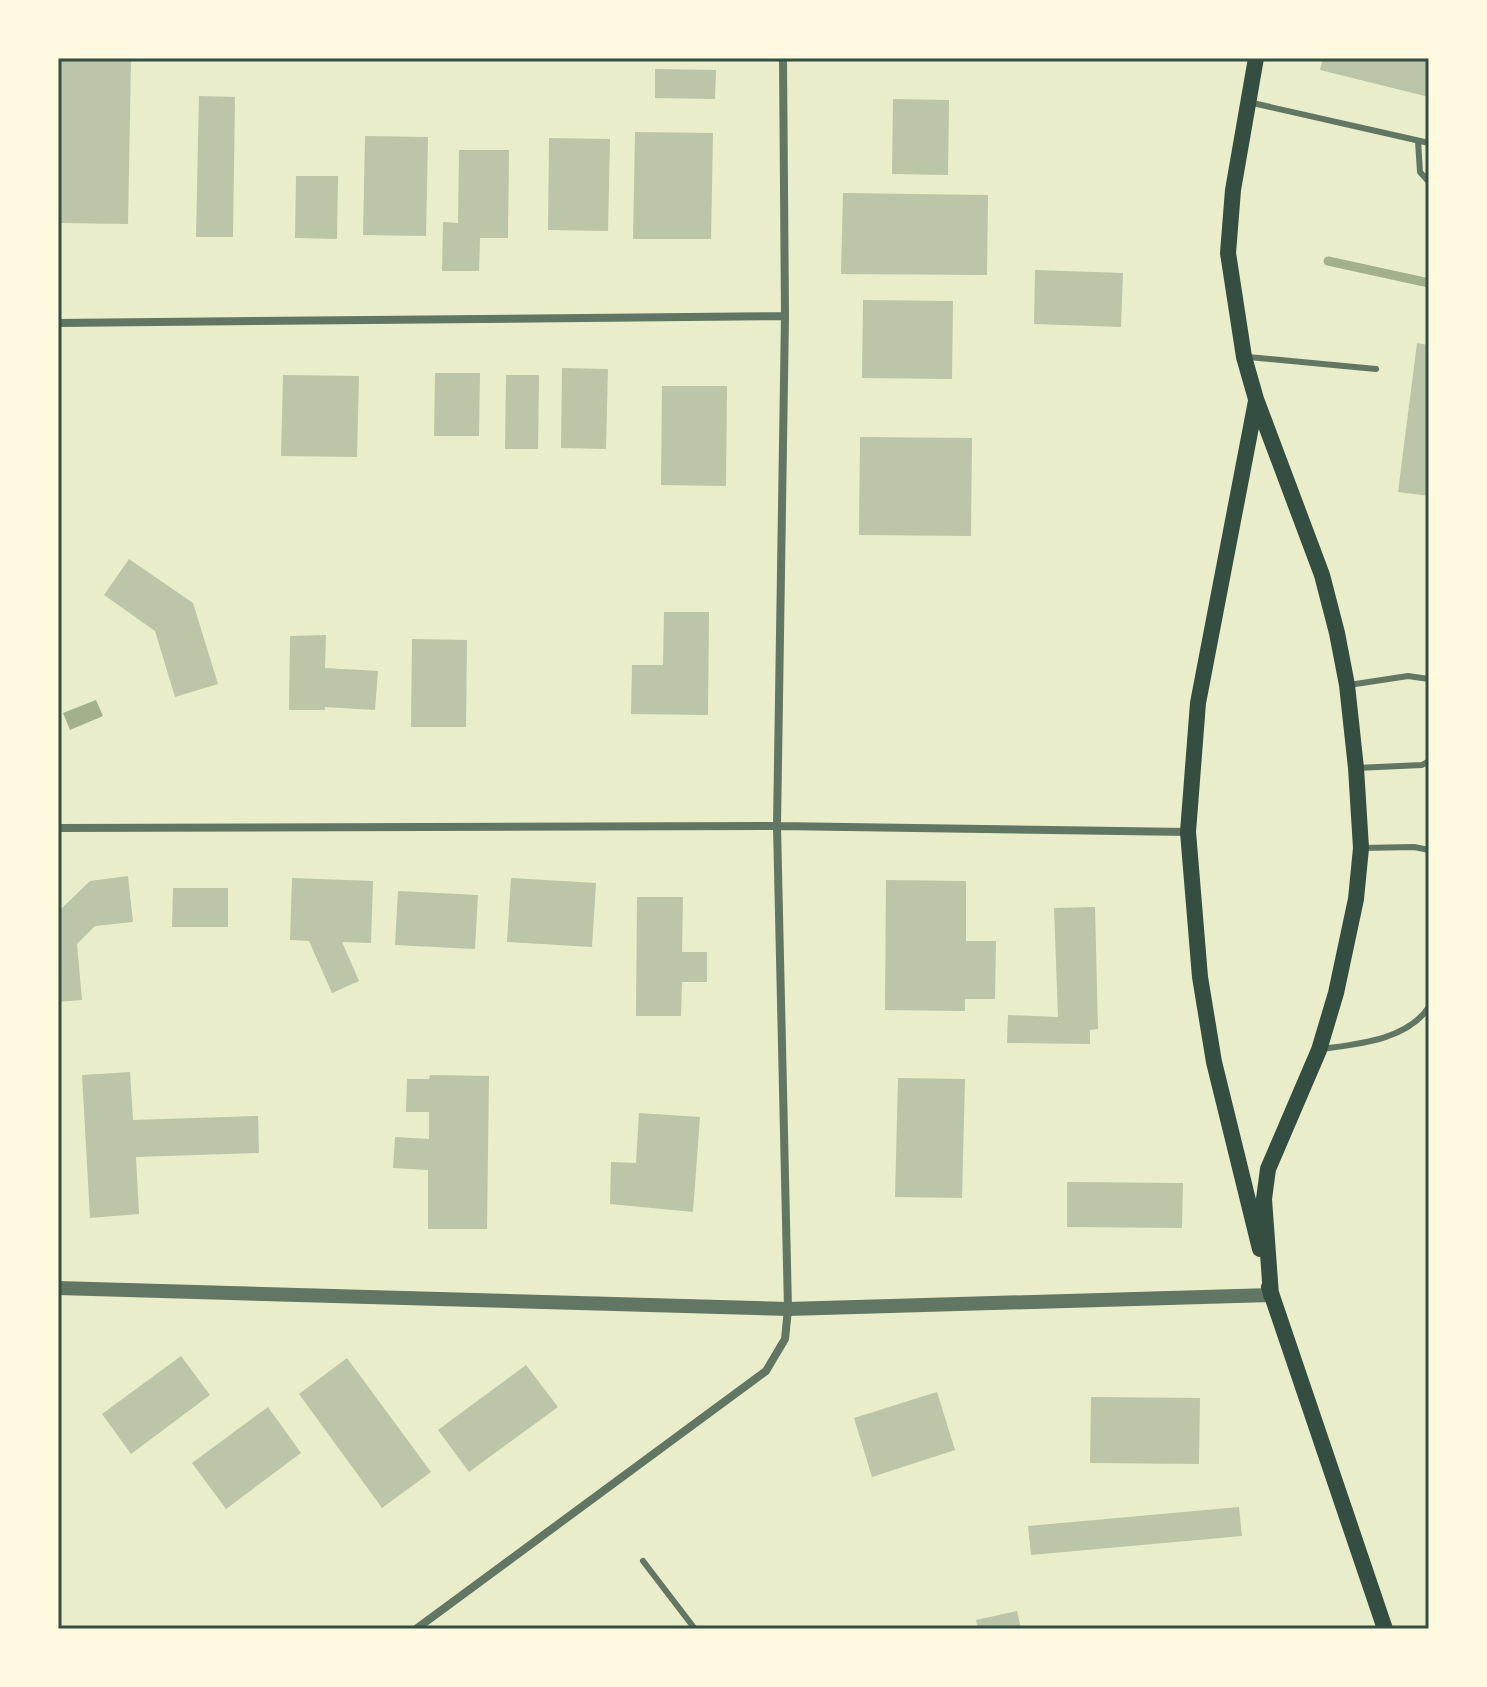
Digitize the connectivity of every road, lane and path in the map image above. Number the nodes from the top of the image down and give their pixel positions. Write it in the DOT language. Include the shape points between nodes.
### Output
graph roads {
  1 [pos="783,58"];
  2 [pos="1256,58"];
  3 [pos="1248,102"];
  4 [pos="1418,141"];
  5 [pos="1429,143"];
  6 [pos="1429,182"];
  7 [pos="785,316"];
  8 [pos="58,323"];
  9 [pos="1244,357"];
  10 [pos="1376,369"];
  11 [pos="1256,399"];
  12 [pos="1429,679"];
  13 [pos="1347,685"];
  14 [pos="1429,761"];
  15 [pos="1356,768"];
  16 [pos="777,826"];
  17 [pos="58,828"];
  18 [pos="1188,832"];
  19 [pos="1361,848"];
  20 [pos="1429,850"];
  21 [pos="1429,1007"];
  22 [pos="1319,1050"];
  23 [pos="58,1288"];
  24 [pos="1271,1295"];
  25 [pos="788,1309"];
  26 [pos="643,1561"];
  27 [pos="416,1629"];
  28 [pos="695,1629"];
  29 [pos="1385,1629"];
  1 -- 7 [label="street"];
  2 -- 3 [label="main road"];
  3 -- 4 [label="lane"];
  3 -- 9 [label="main road" via="1228,253"];
  4 -- 5 [label="lane"];
  4 -- 6 [label="lane" via="1420,172"];
  7 -- 8 [label="street"];
  7 -- 16 [label="street"];
  9 -- 10 [label="lane"];
  9 -- 11 [label="main road"];
  11 -- 13 [label="main road" via="1322,575"];
  11 -- 18 [label="main road" via="1198,703"];
  12 -- 13 [label="lane" via="1408,676"];
  13 -- 15 [label="main road"];
  14 -- 15 [label="lane"];
  15 -- 19 [label="main road"];
  16 -- 17 [label="street"];
  16 -- 18 [label="street"];
  16 -- 25 [label="street"];
  18 -- 24 [label="main road" via="1200,977 1214,1062"];
  19 -- 20 [label="lane"];
  19 -- 22 [label="main road" via="1348,944"];
  21 -- 22 [label="lane" via="1398,1031"];
  22 -- 24 [label="main road" via="1268,1169 1264,1199"];
  23 -- 25 [label="street"];
  24 -- 25 [label="street"];
  24 -- 29 [label="main road"];
  25 -- 27 [label="street" via="785,1339 766,1371"];
  26 -- 28 [label="lane"];
}
